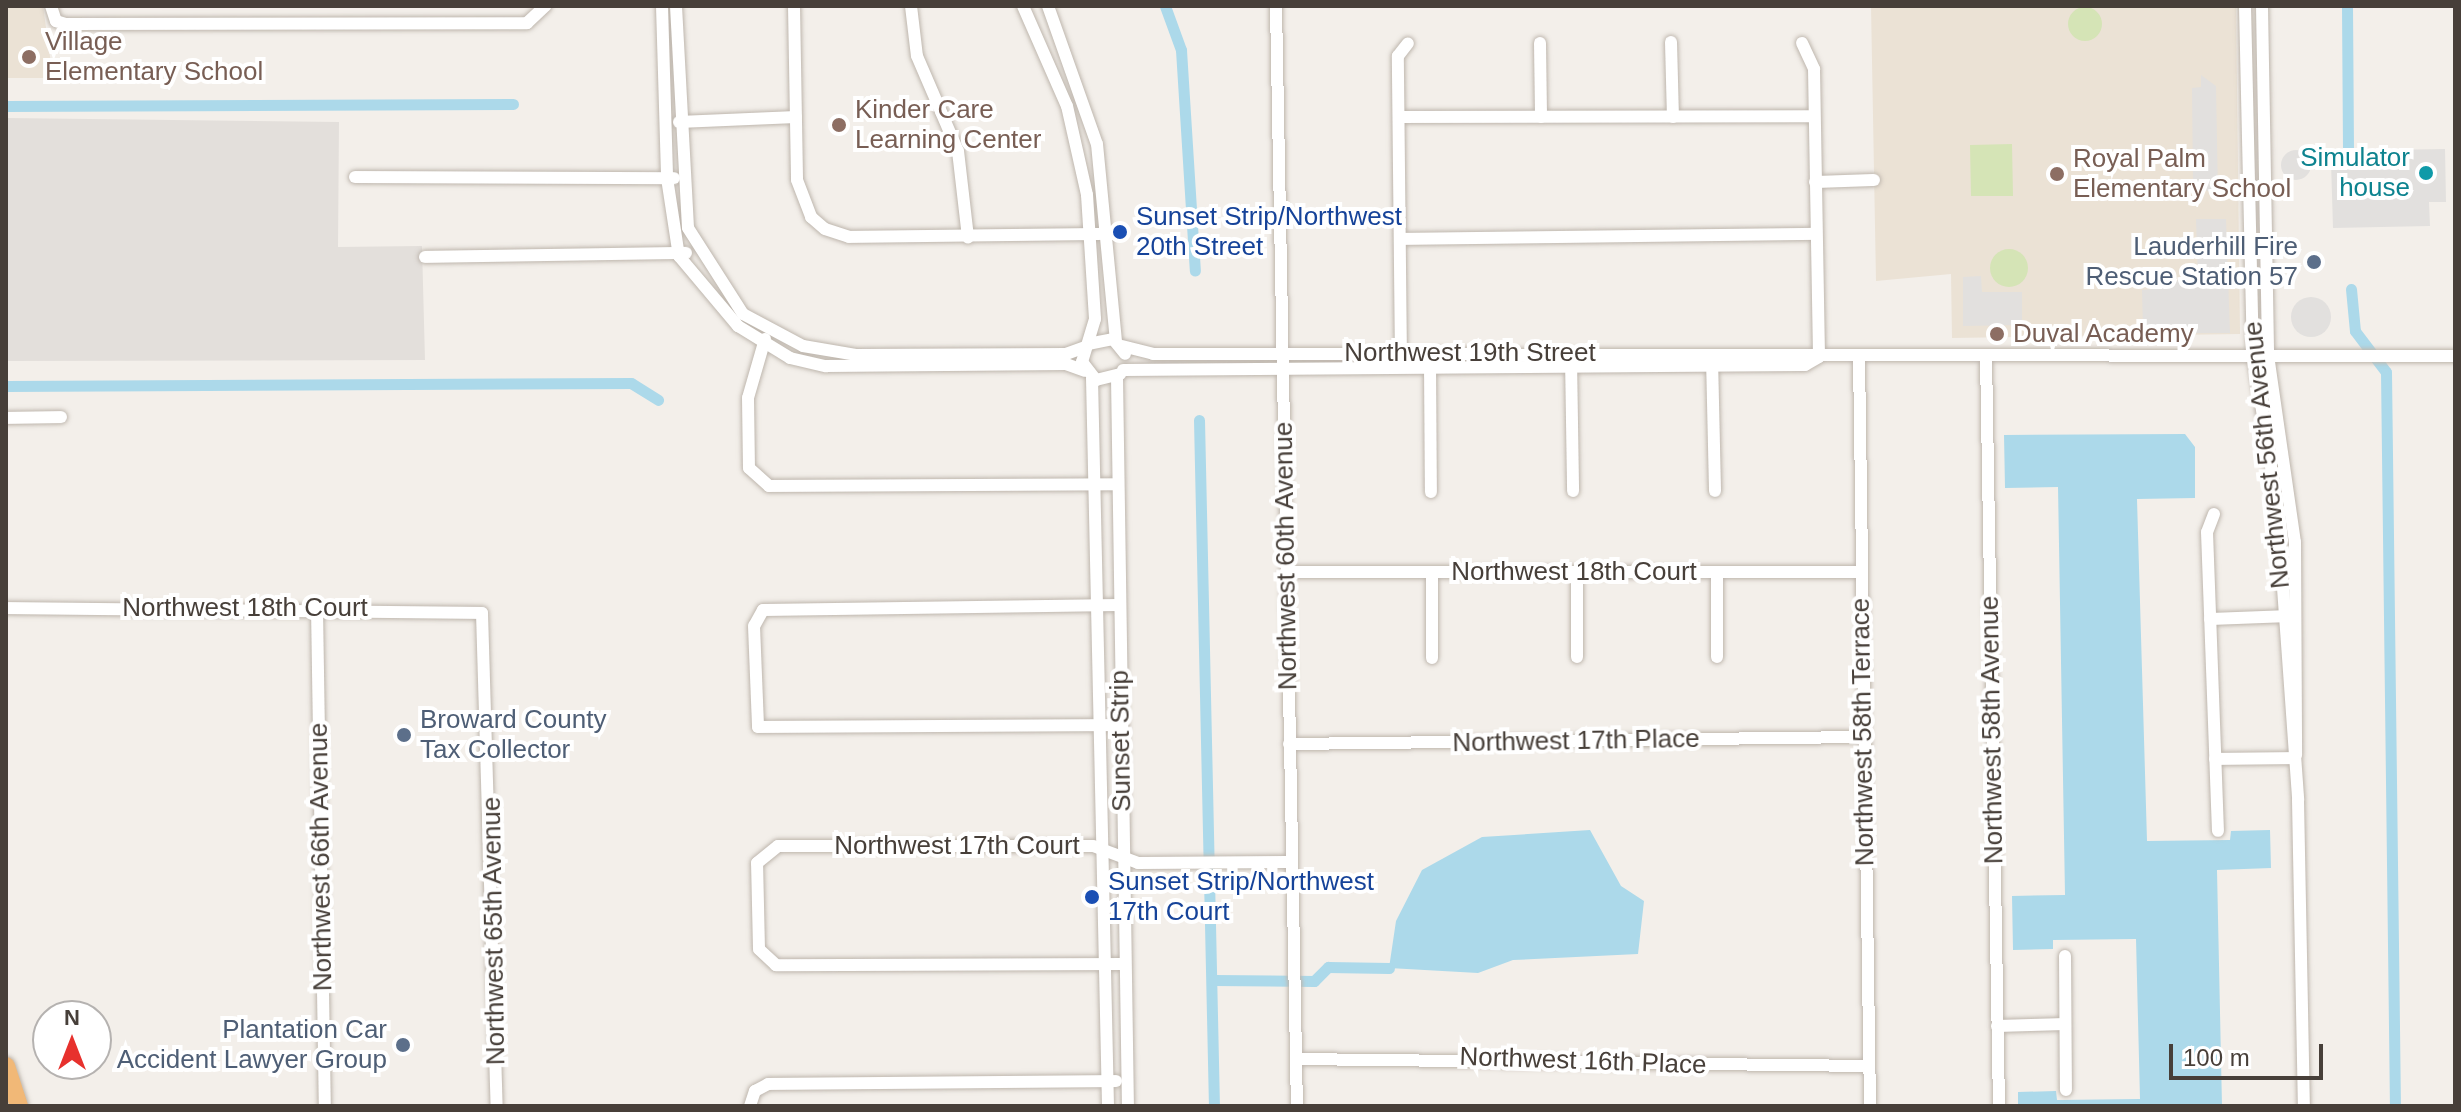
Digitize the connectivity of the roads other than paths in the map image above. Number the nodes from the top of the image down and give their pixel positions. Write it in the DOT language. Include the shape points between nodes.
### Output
graph roads {
  1 [pos="51,6"];
  2 [pos="662,6"];
  3 [pos="676,6"];
  4 [pos="794,6"];
  5 [pos="911,6"];
  6 [pos="1023,6"];
  7 [pos="1048,6"];
  8 [pos="1276,6"];
  9 [pos="2245,6"];
  10 [pos="2262,6"];
  11 [pos="542,11"];
  12 [pos="1059,29"];
  13 [pos="1040,39"];
  14 [pos="1671,42"];
  15 [pos="1408,43"];
  16 [pos="1540,43"];
  17 [pos="1802,43"];
  18 [pos="1814,116"];
  19 [pos="796,117"];
  20 [pos="1399,117"];
  21 [pos="1541,117"];
  22 [pos="1673,117"];
  23 [pos="679,122"];
  24 [pos="355,177"];
  25 [pos="667,178"];
  26 [pos="681,178"];
  27 [pos="1874,180"];
  28 [pos="1815,182"];
  29 [pos="1111,234"];
  30 [pos="1816,234"];
  31 [pos="1092,235"];
  32 [pos="968,237"];
  33 [pos="1401,239"];
  34 [pos="696,249"];
  35 [pos="679,256"];
  36 [pos="425,257"];
  37 [pos="766,339"];
  38 [pos="1119,344"];
  39 [pos="1086,346"];
  40 [pos="1571,351"];
  41 [pos="1401,353"];
  42 [pos="1431,353"];
  43 [pos="1282,354"];
  44 [pos="2253,354"];
  45 [pos="1986,355"];
  46 [pos="2268,355"];
  47 [pos="2455,356"];
  48 [pos="1819,357"];
  49 [pos="1859,357"];
  50 [pos="1712,358"];
  51 [pos="1571,366"];
  52 [pos="1283,368"];
  53 [pos="1401,368"];
  54 [pos="1430,368"];
  55 [pos="1120,373"];
  56 [pos="1088,375"];
  57 [pos="61,417"];
  58 [pos="6,418"];
  59 [pos="1096,484"];
  60 [pos="1118,484"];
  61 [pos="1573,491"];
  62 [pos="1715,491"];
  63 [pos="1431,492"];
  64 [pos="2214,514"];
  65 [pos="1286,572"];
  66 [pos="1432,572"];
  67 [pos="1577,572"];
  68 [pos="1717,572"];
  69 [pos="1861,572"];
  70 [pos="1098,605"];
  71 [pos="1118,605"];
  72 [pos="6,608"];
  73 [pos="317,608"];
  74 [pos="482,613"];
  75 [pos="2290,616"];
  76 [pos="2210,619"];
  77 [pos="1577,657"];
  78 [pos="1717,657"];
  79 [pos="1432,658"];
  80 [pos="1101,725"];
  81 [pos="1121,725"];
  82 [pos="1863,737"];
  83 [pos="1289,744"];
  84 [pos="2295,758"];
  85 [pos="2215,759"];
  86 [pos="2218,831"];
  87 [pos="1103,846"];
  88 [pos="1123,857"];
  89 [pos="1292,862"];
  90 [pos="2065,956"];
  91 [pos="1105,964"];
  92 [pos="1125,964"];
  93 [pos="2065,1024"];
  94 [pos="1997,1026"];
  95 [pos="1296,1059"];
  96 [pos="6,1066"];
  97 [pos="1869,1066"];
  98 [pos="1108,1081"];
  99 [pos="1127,1081"];
  100 [pos="2066,1090"];
  101 [pos="6,1094"];
  102 [pos="11,1106"];
  103 [pos="19,1106"];
  104 [pos="325,1106"];
  105 [pos="497,1106"];
  106 [pos="750,1106"];
  107 [pos="1108,1106"];
  108 [pos="1128,1106"];
  109 [pos="1297,1106"];
  110 [pos="1870,1106"];
  111 [pos="1999,1106"];
  112 [pos="2304,1106"];
  1 -- 11 [label="street" via="56,21 527,23"];
  2 -- 25 [label="street"];
  3 -- 23 [label="street"];
  4 -- 19 [label="street"];
  5 -- 32 [label="street" via="917,56 958,151"];
  6 -- 13 [label="street"];
  7 -- 12 [label="street"];
  8 -- 43 [label="street, Northwest 60th Avenue"];
  9 -- 44 [label="street, Northwest 56th Avenue"];
  10 -- 46 [label="street, Northwest 56th Avenue"];
  12 -- 13 [label="street"];
  12 -- 29 [label="street" via="1097,144"];
  13 -- 31 [label="street" via="1077,145"];
  14 -- 22 [label="street"];
  15 -- 20 [label="street" via="1398,56"];
  16 -- 21 [label="street"];
  17 -- 18 [label="street" via="1814,69"];
  18 -- 22 [label="street"];
  18 -- 28 [label="street"];
  19 -- 23 [label="street"];
  19 -- 32 [label="street" via="801,200 825,229 849,237"];
  20 -- 21 [label="street"];
  20 -- 33 [label="street"];
  21 -- 22 [label="street"];
  23 -- 26 [label="street"];
  24 -- 25 [label="street"];
  25 -- 26 [label="street"];
  25 -- 35 [label="street"];
  26 -- 34 [label="street"];
  27 -- 28 [label="street"];
  28 -- 30 [label="street"];
  29 -- 31 [label="street"];
  29 -- 38 [label="street"];
  30 -- 33 [label="street"];
  30 -- 48 [label="street"];
  31 -- 32 [label="street"];
  31 -- 39 [label="street" via="1095,319"];
  33 -- 41 [label="street"];
  34 -- 35 [label="street"];
  34 -- 37 [label="street"];
  35 -- 36 [label="street"];
  35 -- 37 [label="street" via="720,310"];
  37 -- 39 [label="street" via="857,355 1066,354"];
  37 -- 56 [label="street" via="826,366 1066,364"];
  37 -- 59 [label="street" via="748,398 749,468 756,480 769,486"];
  38 -- 39 [label="street, Northwest 19th Street"];
  38 -- 43 [label="street, Northwest 19th Street" via="1138,354"];
  38 -- 55 [label="street, Sunset Strip"];
  39 -- 56 [label="street, Sunset Strip"];
  40 -- 42 [label="street, Northwest 19th Street"];
  40 -- 50 [label="street, Northwest 19th Street"];
  40 -- 51 [label="street"];
  41 -- 42 [label="street, Northwest 19th Street"];
  41 -- 43 [label="street, Northwest 19th Street"];
  41 -- 53 [label="street"];
  42 -- 54 [label="street"];
  43 -- 52 [label="street, Northwest 60th Avenue"];
  44 -- 45 [label="street, Northwest 19th Street"];
  44 -- 46 [label="street, Northwest 19th Street"];
  44 -- 75 [label="street, Northwest 56th Avenue"];
  45 -- 49 [label="street, Northwest 19th Street"];
  45 -- 94 [label="street, Northwest 58th Avenue"];
  46 -- 47 [label="street, Northwest 19th Street"];
  46 -- 75 [label="street, Northwest 56th Avenue" via="2292,512"];
  48 -- 49 [label="street, Northwest 19th Street"];
  48 -- 50 [label="street, Northwest 19th Street" via="1806,350"];
  49 -- 69 [label="street, Northwest 58th Terrace"];
  50 -- 51 [label="street, Northwest 19th Street"];
  50 -- 62 [label="street"];
  51 -- 54 [label="street, Northwest 19th Street"];
  51 -- 61 [label="street"];
  52 -- 53 [label="street, Northwest 19th Street"];
  52 -- 55 [label="street, Northwest 19th Street"];
  52 -- 65 [label="street, Northwest 60th Avenue"];
  53 -- 54 [label="street, Northwest 19th Street"];
  54 -- 63 [label="street"];
  55 -- 56 [label="street, Northwest 19th Street"];
  55 -- 60 [label="street, Sunset Strip"];
  56 -- 59 [label="street, Sunset Strip"];
  57 -- 58 [label="street"];
  59 -- 60 [label="street"];
  59 -- 70 [label="street, Sunset Strip"];
  60 -- 71 [label="street, Sunset Strip"];
  64 -- 76 [label="street" via="2207,532"];
  65 -- 66 [label="street, Northwest 18th Court"];
  65 -- 83 [label="street, Northwest 60th Avenue"];
  66 -- 67 [label="street, Northwest 18th Court"];
  66 -- 79 [label="street"];
  67 -- 68 [label="street, Northwest 18th Court"];
  67 -- 77 [label="street"];
  68 -- 69 [label="street, Northwest 18th Court"];
  68 -- 78 [label="street"];
  69 -- 82 [label="street, Northwest 58th Terrace"];
  70 -- 71 [label="street"];
  70 -- 80 [label="street, Sunset Strip"];
  70 -- 80 [label="street" via="763,610 754,626 758,727"];
  71 -- 81 [label="street, Sunset Strip"];
  72 -- 73 [label="street, Northwest 18th Court"];
  73 -- 74 [label="street, Northwest 18th Court"];
  73 -- 104 [label="street, Northwest 66th Avenue"];
  74 -- 105 [label="street, Northwest 65th Avenue"];
  75 -- 76 [label="street"];
  75 -- 84 [label="street, Northwest 56th Avenue"];
  76 -- 85 [label="street"];
  80 -- 81 [label="street"];
  80 -- 87 [label="street, Sunset Strip"];
  81 -- 88 [label="street, Sunset Strip"];
  82 -- 83 [label="street, Northwest 17th Place"];
  82 -- 97 [label="street, Northwest 58th Terrace"];
  83 -- 89 [label="street, Northwest 60th Avenue"];
  84 -- 85 [label="street"];
  84 -- 112 [label="street, Northwest 56th Avenue"];
  85 -- 86 [label="street"];
  87 -- 88 [label="street, Northwest 17th Court"];
  87 -- 91 [label="street, Sunset Strip"];
  87 -- 91 [label="street, Northwest 17th Court" via="764,852 757,863 764,959 776,965"];
  88 -- 89 [label="street, Northwest 17th Court"];
  88 -- 92 [label="street, Sunset Strip"];
  89 -- 95 [label="street, Northwest 60th Avenue"];
  90 -- 93 [label="street"];
  91 -- 92 [label="street"];
  91 -- 98 [label="street, Sunset Strip"];
  92 -- 99 [label="street, Sunset Strip"];
  93 -- 94 [label="street"];
  93 -- 100 [label="street"];
  94 -- 111 [label="street, Northwest 58th Avenue"];
  95 -- 97 [label="street, Northwest 16th Place"];
  95 -- 109 [label="street, Northwest 60th Avenue"];
  96 -- 103 [label="highway"];
  97 -- 110 [label="street, Northwest 58th Terrace"];
  98 -- 99 [label="street"];
  98 -- 106 [label="street" via="768,1084 755,1091"];
  98 -- 107 [label="street, Sunset Strip"];
  99 -- 108 [label="street, Sunset Strip"];
  101 -- 102 [label="highway"];
}
